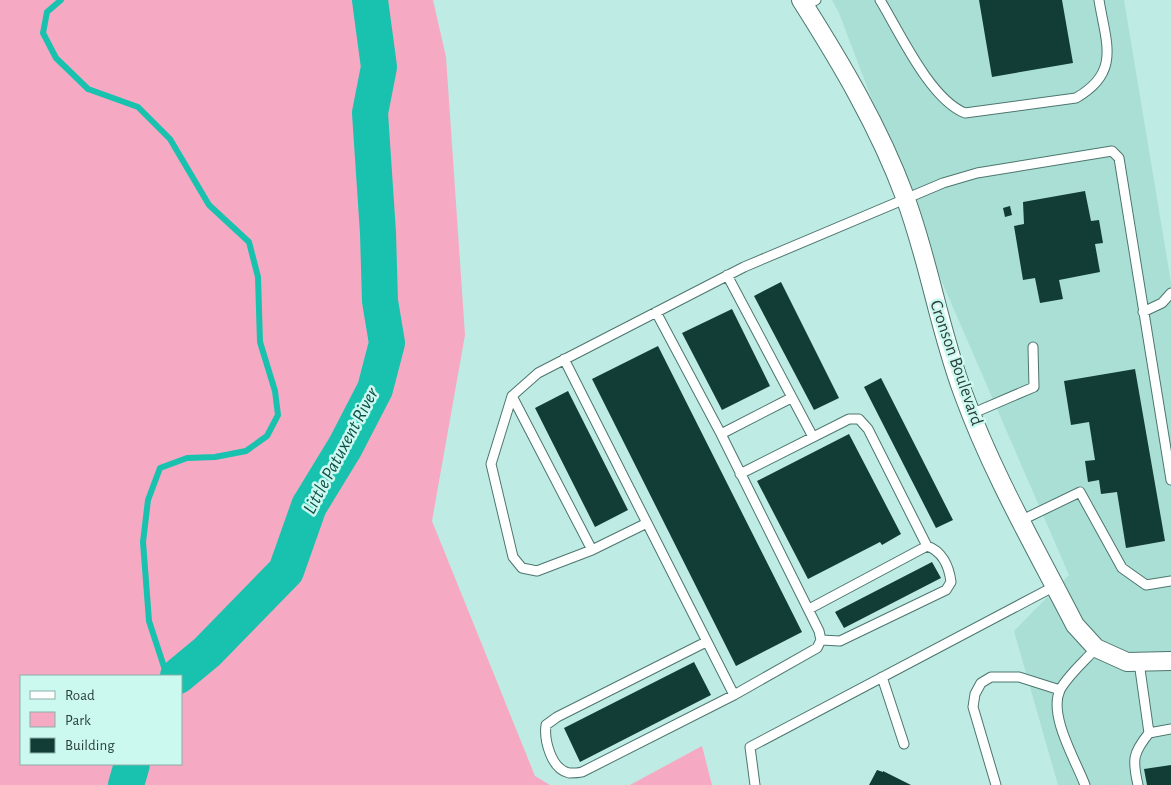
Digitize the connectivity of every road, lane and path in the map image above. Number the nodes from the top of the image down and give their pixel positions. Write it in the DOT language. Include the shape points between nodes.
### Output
graph roads {
  1 [pos="880,0"];
  2 [pos="1099,0"];
  3 [pos="808,2"];
  4 [pos="906,199"];
  5 [pos="727,275"];
  6 [pos="1171,293"];
  7 [pos="656,312"];
  8 [pos="1143,312"];
  9 [pos="1033,347"];
  10 [pos="564,360"];
  11 [pos="512,396"];
  12 [pos="791,398"];
  13 [pos="972,414"];
  14 [pos="721,434"];
  15 [pos="812,437"];
  16 [pos="740,474"];
  17 [pos="1171,480"];
  18 [pos="1022,520"];
  19 [pos="647,523"];
  20 [pos="927,546"];
  21 [pos="592,550"];
  22 [pos="1171,581"];
  23 [pos="1055,586"];
  24 [pos="809,608"];
  25 [pos="821,640"];
  26 [pos="706,642"];
  27 [pos="1096,648"];
  28 [pos="1171,661"];
  29 [pos="1139,662"];
  30 [pos="882,678"];
  31 [pos="1060,690"];
  32 [pos="734,695"];
  33 [pos="1171,730"];
  34 [pos="1149,733"];
  35 [pos="904,744"];
  36 [pos="755,785"];
  37 [pos="996,785"];
  38 [pos="1086,785"];
  39 [pos="1138,785"];
  1 -- 2 [label="lane" via="935,91 955,109 965,113 1076,98 1088,91 1106,68 1108,55"];
  3 -- 4 [label="street, Cronson Boulevard" via="866,108"];
  4 -- 5 [label="lane"];
  4 -- 8 [label="lane" via="977,173 1112,151 1119,158"];
  4 -- 13 [label="street, Cronson Boulevard" via="948,346"];
  5 -- 7 [label="lane"];
  5 -- 12 [label="lane"];
  6 -- 8 [label="lane"];
  7 -- 10 [label="lane"];
  7 -- 14 [label="lane"];
  8 -- 17 [label="lane"];
  9 -- 13 [label="lane" via="1034,387"];
  10 -- 11 [label="lane" via="538,373"];
  10 -- 19 [label="lane"];
  11 -- 21 [label="lane"];
  11 -- 21 [label="lane" via="491,464 513,557 522,568 537,572"];
  12 -- 14 [label="lane"];
  12 -- 15 [label="lane"];
  13 -- 18 [label="street, Cronson Boulevard"];
  14 -- 16 [label="lane"];
  15 -- 16 [label="lane"];
  15 -- 20 [label="lane" via="849,419 859,419 868,429"];
  16 -- 24 [label="lane"];
  18 -- 22 [label="lane" via="1080,492 1122,568 1146,585"];
  18 -- 23 [label="street, Cronson Boulevard"];
  19 -- 21 [label="lane"];
  19 -- 26 [label="lane"];
  20 -- 24 [label="lane"];
  20 -- 25 [label="lane" via="940,552 950,575 952,582 946,590 840,641"];
  23 -- 27 [label="street, Cronson Boulevard" via="1074,625"];
  23 -- 30 [label="lane"];
  24 -- 25 [label="lane"];
  25 -- 32 [label="lane" via="817,648"];
  26 -- 32 [label="lane"];
  26 -- 32 [label="lane" via="557,717 546,725 548,749 558,766 568,773 582,772"];
  27 -- 29 [label="street, Cronson Boulevard" via="1126,662"];
  27 -- 31 [label="lane"];
  28 -- 29 [label="street, Cronson Boulevard"];
  29 -- 34 [label="lane"];
  30 -- 35 [label="lane"];
  30 -- 36 [label="lane" via="750,747"];
  31 -- 37 [label="lane" via="1019,677 992,677 981,683 973,707"];
  31 -- 38 [label="lane" via="1059,716 1067,745"];
  33 -- 34 [label="lane"];
  34 -- 39 [label="lane" via="1136,750 1134,766"];
}
